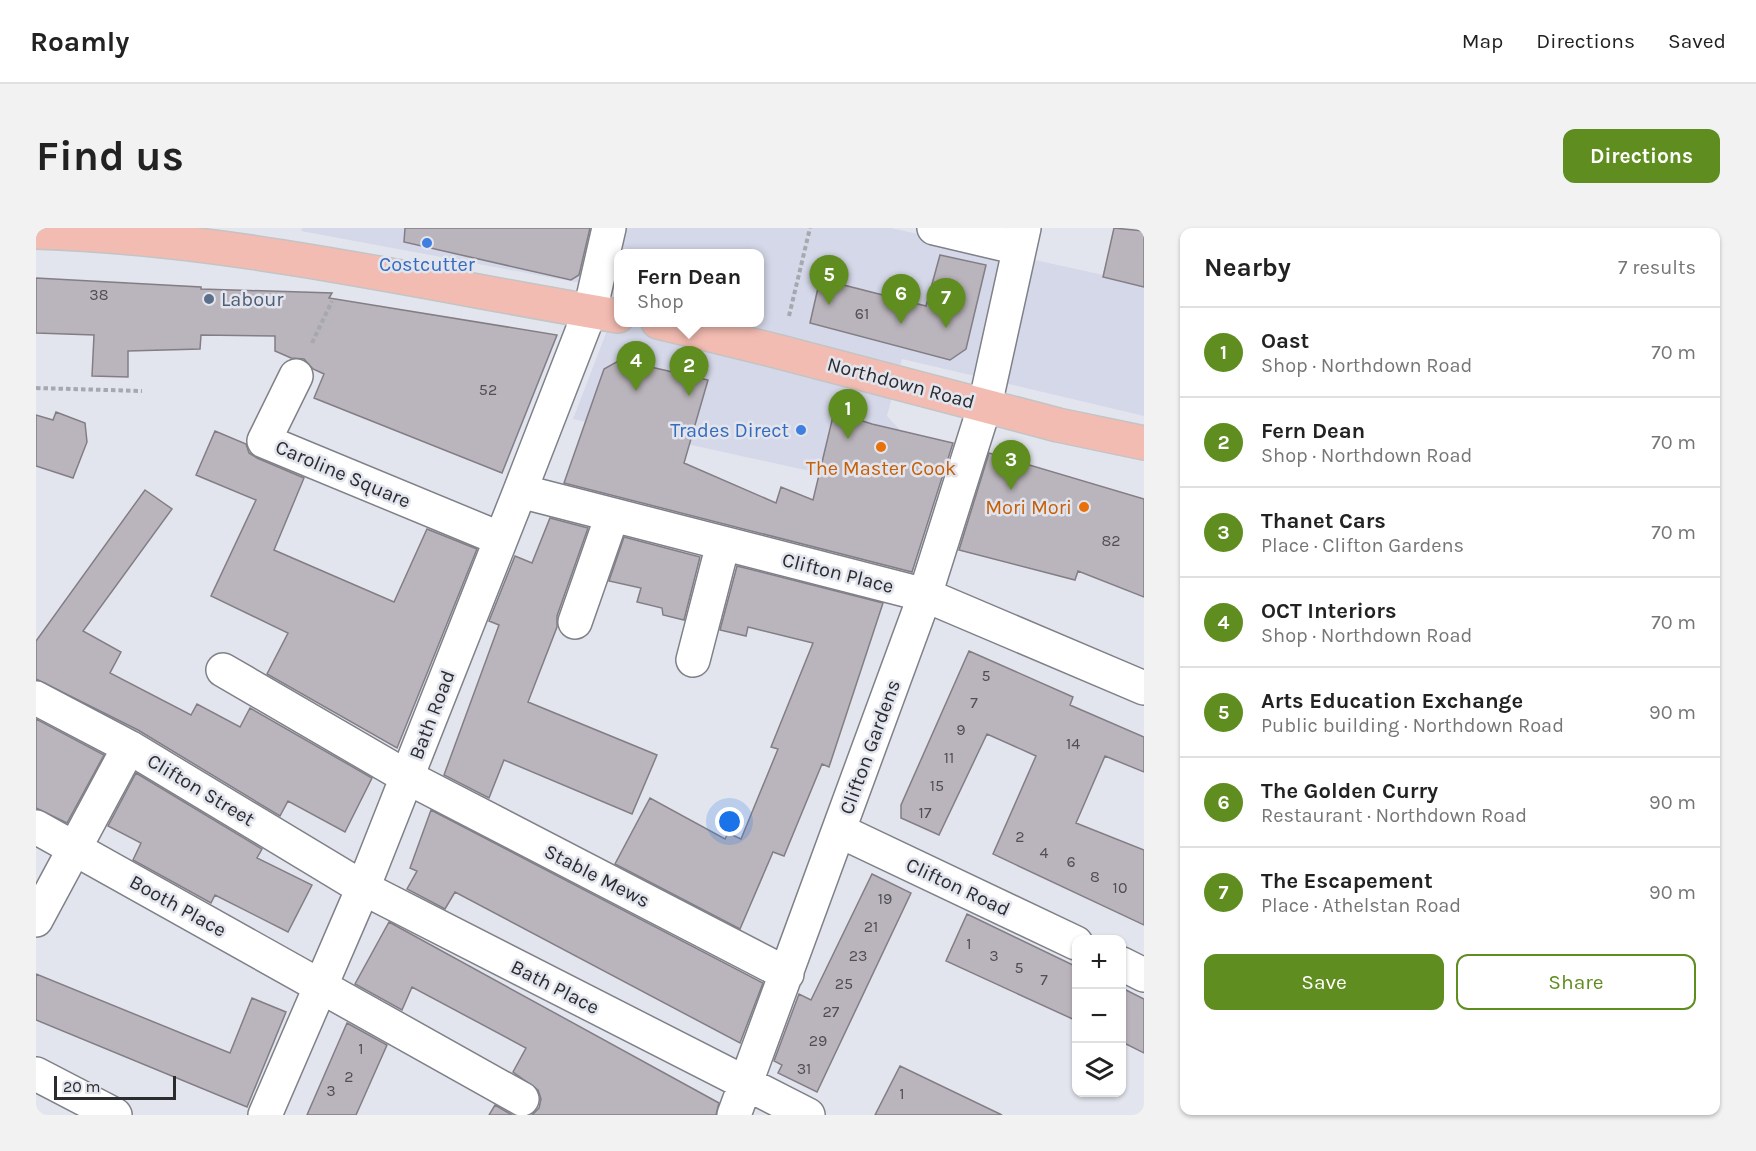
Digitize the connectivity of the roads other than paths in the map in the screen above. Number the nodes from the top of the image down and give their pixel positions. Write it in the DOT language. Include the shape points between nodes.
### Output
graph roads {
  1 [pos="609,228"];
  2 [pos="934,228"];
  3 [pos="47,231"];
  4 [pos="1021,238"];
  5 [pos="604,314"];
  6 [pos="679,327"];
  7 [pos="296,376"];
  8 [pos="985,405"];
  9 [pos="1144,443"];
  10 [pos="520,491"];
  11 [pos="612,516"];
  12 [pos="501,539"];
  13 [pos="723,544"];
  14 [pos="926,595"];
  15 [pos="575,622"];
  16 [pos="693,660"];
  17 [pos="223,670"];
  18 [pos="1144,688"];
  19 [pos="36,699"];
  20 [pos="129,747"];
  21 [pos="407,777"];
  22 [pos="36,827"];
  23 [pos="840,831"];
  24 [pos="75,848"];
  25 [pos="363,888"];
  26 [pos="36,920"];
  27 [pos="1072,941"];
  28 [pos="1126,966"];
  29 [pos="787,974"];
  30 [pos="1144,975"];
  31 [pos="320,986"];
  32 [pos="36,1074"];
  33 [pos="522,1099"];
  34 [pos="740,1100"];
  35 [pos="115,1115"];
  36 [pos="265,1115"];
  37 [pos="808,1115"];
  1 -- 5 [label="street, Bath Road"];
  2 -- 4 [label="street"];
  3 -- 5 [label="main road" via="214,245"];
  4 -- 8 [label="street, Clifton Gardens"];
  5 -- 10 [label="street, Bath Road"];
  6 -- 8 [label="main road, Northdown Road"];
  7 -- 12 [label="street, Caroline Square" via="264,441"];
  8 -- 9 [label="main road, Northdown Road"];
  8 -- 14 [label="street, Clifton Gardens"];
  10 -- 11 [label="street, Clifton Place"];
  10 -- 12 [label="street, Bath Road"];
  11 -- 13 [label="street, Clifton Place"];
  11 -- 15 [label="street"];
  12 -- 21 [label="street, Bath Road"];
  13 -- 14 [label="street, Clifton Place"];
  13 -- 16 [label="street"];
  14 -- 18 [label="street, Clifton Place"];
  14 -- 23 [label="street, Clifton Gardens"];
  17 -- 21 [label="street, Stable Mews"];
  19 -- 20 [label="street, Clifton Street"];
  20 -- 24 [label="street"];
  20 -- 25 [label="street, Clifton Street"];
  21 -- 25 [label="street, Bath Road"];
  21 -- 29 [label="street, Stable Mews"];
  22 -- 24 [label="street, Booth Place"];
  23 -- 27 [label="street, Clifton Road"];
  23 -- 29 [label="street, Clifton Gardens"];
  24 -- 26 [label="street"];
  24 -- 31 [label="street, Booth Place"];
  25 -- 31 [label="street, Bath Road"];
  25 -- 34 [label="street, Bath Place"];
  28 -- 30 [label="street"];
  29 -- 34 [label="street, Clifton Gardens"];
  31 -- 33 [label="street, Booth Place"];
  31 -- 36 [label="street, Bath Road"];
  32 -- 35 [label="street"];
  34 -- 37 [label="street, Bath Place"];
}
